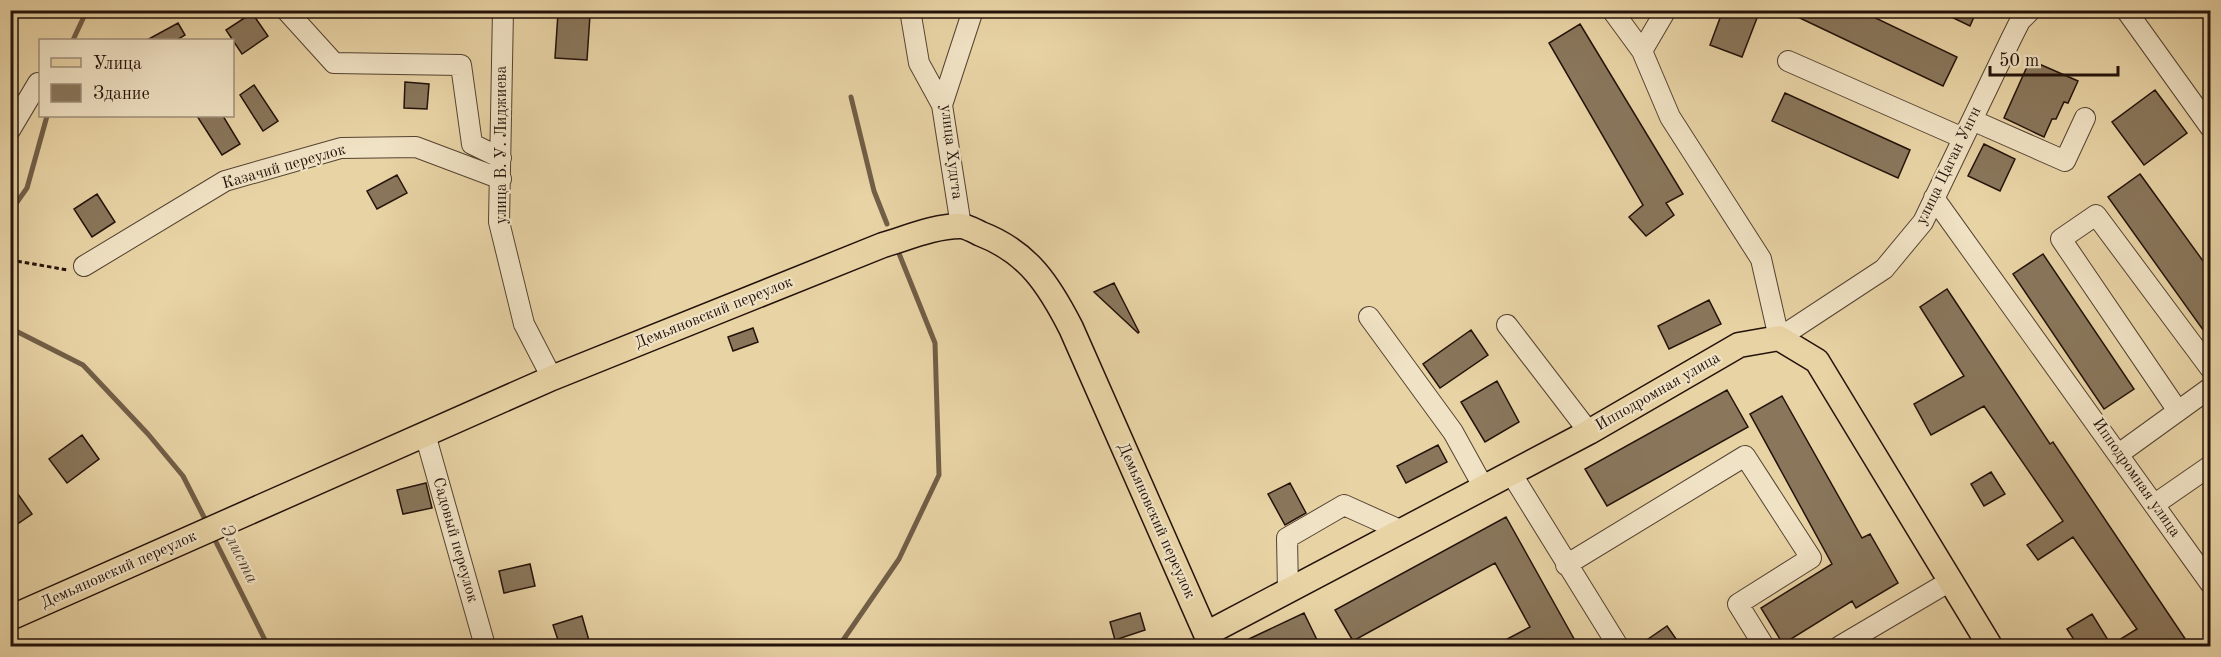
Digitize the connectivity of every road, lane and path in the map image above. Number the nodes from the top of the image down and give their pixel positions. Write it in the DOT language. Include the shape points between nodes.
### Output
graph roads {
  1 [pos="286,10"];
  2 [pos="503,10"];
  3 [pos="910,10"];
  4 [pos="973,10"];
  5 [pos="1612,10"];
  6 [pos="1666,10"];
  7 [pos="2031,10"];
  8 [pos="2126,10"];
  9 [pos="1642,51"];
  10 [pos="1788,61"];
  11 [pos="38,82"];
  12 [pos="942,105"];
  13 [pos="2085,118"];
  14 [pos="1972,120"];
  15 [pos="2211,127"];
  16 [pos="10,130"];
  17 [pos="1963,138"];
  18 [pos="501,158"];
  19 [pos="501,178"];
  20 [pos="1934,198"];
  21 [pos="961,226"];
  22 [pos="10,260"];
  23 [pos="84,266"];
  24 [pos="1369,317"];
  25 [pos="1507,325"];
  26 [pos="1779,338"];
  27 [pos="2211,368"];
  28 [pos="552,378"];
  29 [pos="2211,388"];
  30 [pos="2178,411"];
  31 [pos="1589,432"];
  32 [pos="424,434"];
  33 [pos="2120,453"];
  34 [pos="2211,466"];
  35 [pos="1511,473"];
  36 [pos="1484,488"];
  37 [pos="2155,504"];
  38 [pos="1402,531"];
  39 [pos="1566,565"];
  40 [pos="1952,580"];
  41 [pos="2211,584"];
  42 [pos="1288,591"];
  43 [pos="10,618"];
  44 [pos="1208,640"];
  45 [pos="485,646"];
  46 [pos="1618,646"];
  47 [pos="1764,646"];
  48 [pos="1840,646"];
  49 [pos="1990,646"];
  1 -- 18 [label="street" via="334,63 461,65 472,144"];
  2 -- 18 [label="street, улица В. У. Лиджиева"];
  3 -- 12 [label="street" via="919,63"];
  4 -- 12 [label="street, улица Худгта"];
  5 -- 9 [label="street"];
  6 -- 9 [label="street"];
  7 -- 14 [label="street, улица Цаган Унгн" via="2016,30"];
  8 -- 15 [label="street"];
  9 -- 26 [label="street" via="1670,117 1761,259"];
  10 -- 17 [label="street"];
  11 -- 16 [label="street"];
  12 -- 21 [label="street, улица Худгта"];
  13 -- 14 [label="street" via="2065,161"];
  14 -- 17 [label="street, улица Цаган Унгн"];
  17 -- 20 [label="street, улица Цаган Унгн"];
  18 -- 19 [label="street, улица В. У. Лиджиева"];
  19 -- 23 [label="street, Казачий переулок" via="417,147 341,148 225,181"];
  19 -- 28 [label="street, улица В. У. Лиджиева" via="499,222 524,324"];
  20 -- 26 [label="street, улица Цаган Унгн" via="1923,222 1884,269"];
  20 -- 33 [label="street, Ипподромная улица"];
  21 -- 28 [label="main road, Демьяновский переулок" via="883,245"];
  21 -- 44 [label="main road, Демьяновский переулок" via="1005,243 1029,263 1052,292"];
  22 -- 23 [label="path" via="65,270"];
  24 -- 36 [label="street" via="1453,432"];
  25 -- 31 [label="street"];
  26 -- 31 [label="main road, Ипподромная улица" via="1739,345"];
  26 -- 40 [label="main road" via="1817,361"];
  27 -- 30 [label="street" via="2096,215 2061,239"];
  28 -- 32 [label="main road, Демьяновский переулок"];
  29 -- 30 [label="street"];
  30 -- 33 [label="street"];
  31 -- 35 [label="main road, Ипподромная улица"];
  32 -- 43 [label="main road, Демьяновский переулок"];
  32 -- 45 [label="street, Садовый переулок"];
  33 -- 37 [label="street, Ипподромная улица"];
  34 -- 37 [label="street"];
  35 -- 36 [label="main road, Ипподромная улица"];
  35 -- 39 [label="street"];
  36 -- 38 [label="main road, Ипподромная улица"];
  37 -- 41 [label="street, Ипподромная улица"];
  38 -- 42 [label="main road, Ипподромная улица"];
  38 -- 42 [label="street" via="1344,505 1287,538"];
  39 -- 46 [label="street"];
  39 -- 47 [label="street" via="1745,456 1811,558 1738,604"];
  40 -- 48 [label="street"];
  40 -- 49 [label="main road"];
  42 -- 44 [label="main road, Ипподромная улица"];
}
